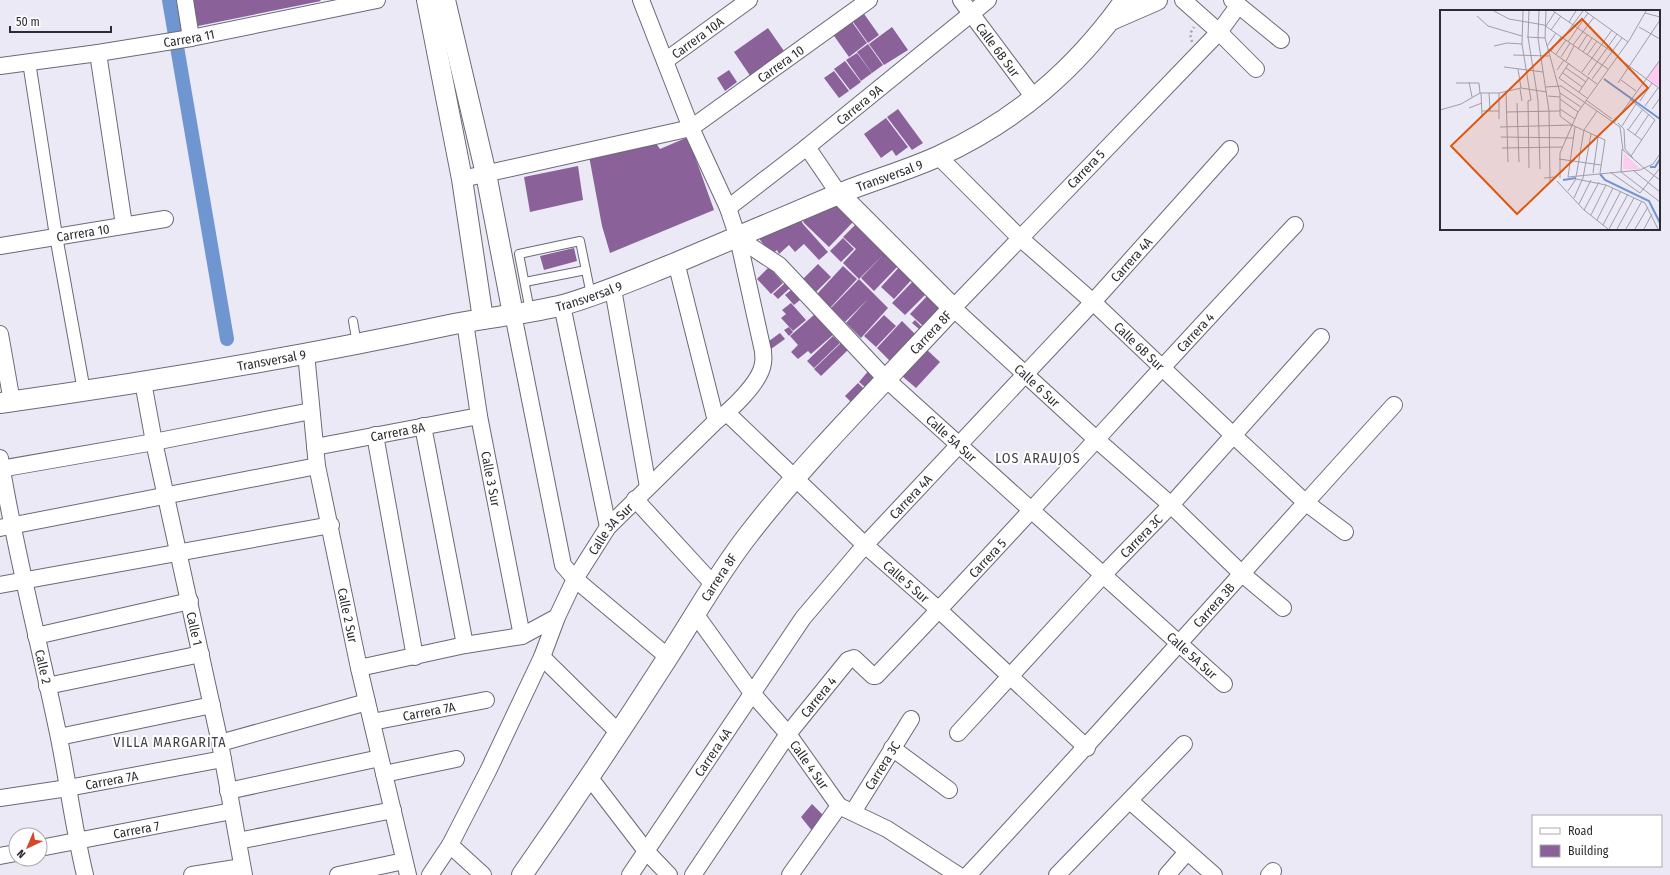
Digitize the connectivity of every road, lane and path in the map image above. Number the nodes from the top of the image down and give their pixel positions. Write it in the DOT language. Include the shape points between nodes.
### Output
graph roads {
  1 [pos="185,0"];
  2 [pos="377,0"];
  3 [pos="427,0"];
  4 [pos="445,0"];
  5 [pos="641,0"];
  6 [pos="749,0"];
  7 [pos="869,0"];
  8 [pos="961,0"];
  9 [pos="988,0"];
  10 [pos="1125,0"];
  11 [pos="1157,0"];
  12 [pos="1183,0"];
  13 [pos="1235,3"];
  14 [pos="971,13"];
  15 [pos="1111,20"];
  16 [pos="1195,20"];
  17 [pos="1219,32"];
  18 [pos="190,38"];
  19 [pos="1281,40"];
  20 [pos="1201,51"];
  21 [pos="98,53"];
  22 [pos="665,61"];
  23 [pos="29,62"];
  24 [pos="0,66"];
  25 [pos="1256,69"];
  26 [pos="1035,99"];
  27 [pos="691,128"];
  28 [pos="807,147"];
  29 [pos="1230,149"];
  30 [pos="938,156"];
  31 [pos="486,174"];
  32 [pos="462,179"];
  33 [pos="838,194"];
  34 [pos="728,208"];
  35 [pos="165,219"];
  36 [pos="124,225"];
  37 [pos="1295,225"];
  38 [pos="56,236"];
  39 [pos="738,238"];
  40 [pos="1020,238"];
  41 [pos="0,246"];
  42 [pos="676,262"];
  43 [pos="586,270"];
  44 [pos="525,282"];
  45 [pos="613,289"];
  46 [pos="591,295"];
  47 [pos="1093,302"];
  48 [pos="562,305"];
  49 [pos="953,308"];
  50 [pos="521,312"];
  51 [pos="474,320"];
  52 [pos="353,321"];
  53 [pos="0,334"];
  54 [pos="1321,337"];
  55 [pos="357,345"];
  56 [pos="306,353"];
  57 [pos="1161,367"];
  58 [pos="1025,374"];
  59 [pos="887,380"];
  60 [pos="143,382"];
  61 [pos="84,391"];
  62 [pos="6,402"];
  63 [pos="1394,405"];
  64 [pos="311,411"];
  65 [pos="479,416"];
  66 [pos="722,417"];
  67 [pos="422,426"];
  68 [pos="374,435"];
  69 [pos="1233,435"];
  70 [pos="1097,440"];
  71 [pos="154,442"];
  72 [pos="958,446"];
  73 [pos="315,447"];
  74 [pos="1,465"];
  75 [pos="317,466"];
  76 [pos="795,479"];
  77 [pos="648,487"];
  78 [pos="167,494"];
  79 [pos="635,499"];
  80 [pos="1305,502"];
  81 [pos="1171,505"];
  82 [pos="1030,510"];
  83 [pos="330,525"];
  84 [pos="6,526"];
  85 [pos="608,527"];
  86 [pos="1345,532"];
  87 [pos="865,545"];
  88 [pos="179,552"];
  89 [pos="1241,573"];
  90 [pos="1104,574"];
  91 [pos="24,580"];
  92 [pos="575,580"];
  93 [pos="713,584"];
  94 [pos="0,585"];
  95 [pos="190,601"];
  96 [pos="1283,608"];
  97 [pos="939,610"];
  98 [pos="696,615"];
  99 [pos="557,616"];
  100 [pos="36,636"];
  101 [pos="522,636"];
  102 [pos="1178,643"];
  103 [pos="465,645"];
  104 [pos="201,654"];
  105 [pos="415,657"];
  106 [pos="668,657"];
  107 [pos="542,658"];
  108 [pos="848,660"];
  109 [pos="359,668"];
  110 [pos="1010,676"];
  111 [pos="1224,684"];
  112 [pos="47,686"];
  113 [pos="752,693"];
  114 [pos="486,700"];
  115 [pos="367,702"];
  116 [pos="212,705"];
  117 [pos="911,719"];
  118 [pos="372,722"];
  119 [pos="618,732"];
  120 [pos="958,733"];
  121 [pos="788,734"];
  122 [pos="59,737"];
  123 [pos="220,743"];
  124 [pos="1184,744"];
  125 [pos="892,748"];
  126 [pos="1087,748"];
  127 [pos="380,758"];
  128 [pos="223,759"];
  129 [pos="456,759"];
  130 [pos="384,774"];
  131 [pos="590,778"];
  132 [pos="68,788"];
  133 [pos="949,790"];
  134 [pos="228,791"];
  135 [pos="0,798"];
  136 [pos="1130,801"];
  137 [pos="846,809"];
  138 [pos="393,810"];
  139 [pos="232,811"];
  140 [pos="77,841"];
  141 [pos="238,841"];
  142 [pos="450,845"];
  143 [pos="48,846"];
  144 [pos="646,851"];
  145 [pos="1187,852"];
  146 [pos="406,868"];
  147 [pos="243,871"];
  148 [pos="85,875"];
  149 [pos="192,875"];
  150 [pos="338,875"];
  151 [pos="430,875"];
  152 [pos="483,875"];
  153 [pos="522,875"];
  154 [pos="630,875"];
  155 [pos="669,875"];
  156 [pos="693,875"];
  157 [pos="790,875"];
  158 [pos="958,875"];
  159 [pos="968,875"];
  160 [pos="1058,875"];
  161 [pos="1167,875"];
  162 [pos="1214,875"];
  1 -- 18 [label="street"];
  2 -- 18 [label="street, Carrera 11"];
  3 -- 32 [label="street"];
  4 -- 31 [label="street"];
  5 -- 22 [label="street, Calle 3A Sur"];
  6 -- 22 [label="street, Carrera 10A"];
  7 -- 27 [label="street, Carrera 10"];
  8 -- 14 [label="street, Calle 6B Sur"];
  9 -- 14 [label="street, Carrera 9A"];
  10 -- 15 [label="street, Transversal 9"];
  11 -- 15 [label="street, Transversal 9"];
  12 -- 17 [label="street"];
  13 -- 17 [label="street, Carrera 5"];
  13 -- 19 [label="street, Carrera 5"];
  14 -- 26 [label="street, Calle 6B Sur"];
  14 -- 28 [label="street, Carrera 9A"];
  15 -- 26 [label="street, Transversal 9" via="1070,67"];
  16 -- 20 [label="path" via="1190,38"];
  17 -- 20 [label="street, Carrera 5"];
  17 -- 25 [label="street"];
  18 -- 21 [label="street, Carrera 11"];
  20 -- 40 [label="street, Carrera 5"];
  21 -- 23 [label="street, Carrera 11"];
  21 -- 36 [label="street"];
  22 -- 27 [label="street, Calle 3A Sur"];
  23 -- 24 [label="street, Carrera 11"];
  23 -- 38 [label="street"];
  26 -- 30 [label="street, Transversal 9" via="990,130"];
  27 -- 31 [label="street"];
  27 -- 34 [label="street, Calle 3A Sur"];
  28 -- 33 [label="street, Calle 6 Sur"];
  28 -- 34 [label="street, Carrera 9A"];
  29 -- 47 [label="street, Carrera 4A"];
  30 -- 33 [label="street, Transversal 9"];
  30 -- 40 [label="street, Calle 6B Sur"];
  31 -- 32 [label="street"];
  31 -- 50 [label="street"];
  32 -- 51 [label="street"];
  33 -- 39 [label="street, Transversal 9"];
  33 -- 49 [label="street, Calle 6 Sur"];
  34 -- 39 [label="street, Calle 3A Sur"];
  35 -- 36 [label="street, Carrera 10"];
  36 -- 38 [label="street, Carrera 10"];
  37 -- 57 [label="street, Carrera 4"];
  38 -- 41 [label="street, Carrera 10"];
  38 -- 61 [label="street"];
  39 -- 42 [label="street, Transversal 9"];
  39 -- 59 [label="street, Calle 5A Sur" via="778,265"];
  39 -- 66 [label="street, Calle 3A Sur" via="763,351 763,364 758,378"];
  40 -- 47 [label="street, Calle 6B Sur"];
  40 -- 49 [label="street, Carrera 5"];
  42 -- 45 [label="street, Transversal 9"];
  42 -- 66 [label="street"];
  43 -- 44 [label="lane"];
  43 -- 44 [label="lane" via="580,242 519,254"];
  43 -- 46 [label="lane"];
  44 -- 50 [label="lane"];
  45 -- 46 [label="street, Transversal 9"];
  45 -- 77 [label="street"];
  46 -- 48 [label="street, Transversal 9"];
  47 -- 57 [label="street, Calle 6B Sur"];
  47 -- 58 [label="street, Carrera 4A"];
  48 -- 50 [label="street, Transversal 9"];
  48 -- 85 [label="street"];
  49 -- 58 [label="street, Calle 6 Sur"];
  49 -- 59 [label="street, Carrera 8F"];
  50 -- 51 [label="street, Transversal 9"];
  50 -- 92 [label="street" via="563,565"];
  51 -- 55 [label="street, Transversal 9"];
  51 -- 65 [label="street, Calle 3 Sur"];
  52 -- 55 [label="lane"];
  53 -- 62 [label="street"];
  54 -- 69 [label="street, Carrera 3C"];
  55 -- 56 [label="street, Transversal 9"];
  56 -- 60 [label="street, Transversal 9"];
  56 -- 64 [label="street, Calle 2 Sur"];
  57 -- 69 [label="street, Calle 6B Sur"];
  57 -- 70 [label="street, Carrera 4"];
  58 -- 70 [label="street, Calle 6 Sur"];
  58 -- 72 [label="street, Carrera 4A"];
  59 -- 72 [label="street, Calle 5A Sur"];
  59 -- 76 [label="street, Carrera 8F"];
  60 -- 61 [label="street, Transversal 9"];
  60 -- 71 [label="street, Calle 1"];
  61 -- 62 [label="street, Transversal 9"];
  63 -- 80 [label="street, Carrera 3B"];
  64 -- 71 [label="street"];
  64 -- 73 [label="street, Calle 2 Sur"];
  65 -- 67 [label="street, Carrera 8A"];
  65 -- 101 [label="street, Calle 3 Sur"];
  66 -- 76 [label="street, Calle 5 Sur"];
  66 -- 77 [label="street, Calle 3A Sur"];
  67 -- 68 [label="street, Carrera 8A"];
  67 -- 103 [label="street"];
  68 -- 73 [label="street, Carrera 8A"];
  68 -- 105 [label="street"];
  69 -- 80 [label="street, Calle 6B Sur"];
  69 -- 81 [label="street, Carrera 3C"];
  70 -- 81 [label="street, Calle 6 Sur"];
  70 -- 82 [label="street, Carrera 5"];
  71 -- 74 [label="street"];
  71 -- 78 [label="street, Calle 1"];
  72 -- 82 [label="street, Calle 5A Sur"];
  72 -- 87 [label="street, Carrera 4A"];
  73 -- 75 [label="street, Calle 2 Sur"];
  74 -- 84 [label="street, Calle 2"];
  75 -- 78 [label="street"];
  75 -- 83 [label="street, Calle 2 Sur"];
  76 -- 87 [label="street, Calle 5 Sur"];
  76 -- 93 [label="street, Carrera 8F"];
  77 -- 79 [label="street, Calle 3A Sur"];
  78 -- 84 [label="street"];
  78 -- 88 [label="street, Calle 1"];
  79 -- 85 [label="street, Calle 3A Sur"];
  79 -- 93 [label="street"];
  80 -- 86 [label="street, Calle 6B Sur"];
  80 -- 89 [label="street, Carrera 3B"];
  81 -- 89 [label="street, Calle 6 Sur"];
  81 -- 90 [label="street, Carrera 3C"];
  82 -- 90 [label="street, Calle 5A Sur"];
  82 -- 97 [label="street, Carrera 5"];
  83 -- 88 [label="street"];
  83 -- 109 [label="street, Calle 2 Sur"];
  84 -- 91 [label="street, Calle 2"];
  85 -- 92 [label="street, Calle 3A Sur"];
  87 -- 97 [label="street, Calle 5 Sur"];
  87 -- 113 [label="street, Carrera 4A" via="803,618"];
  88 -- 91 [label="street"];
  88 -- 95 [label="street, Calle 1"];
  89 -- 96 [label="street, Calle 6 Sur"];
  89 -- 102 [label="street, Carrera 3B"];
  90 -- 102 [label="street, Calle 5A Sur"];
  90 -- 110 [label="street, Carrera 3C"];
  91 -- 94 [label="street"];
  91 -- 100 [label="street, Calle 2"];
  92 -- 99 [label="street, Calle 3A Sur"];
  92 -- 106 [label="street"];
  93 -- 98 [label="street, Carrera 8F"];
  95 -- 100 [label="street"];
  95 -- 104 [label="street, Calle 1"];
  97 -- 108 [label="street, Carrera 5" via="876,676 854,658"];
  97 -- 110 [label="street, Calle 5 Sur"];
  98 -- 106 [label="street, Carrera 8F"];
  98 -- 113 [label="street, Calle 4 Sur"];
  99 -- 101 [label="street"];
  99 -- 107 [label="street, Calle 3A Sur"];
  100 -- 112 [label="street, Calle 2"];
  101 -- 103 [label="street"];
  102 -- 111 [label="street, Calle 5A Sur"];
  102 -- 126 [label="street, Carrera 3B"];
  103 -- 105 [label="street"];
  104 -- 112 [label="street"];
  104 -- 116 [label="street, Calle 1"];
  105 -- 109 [label="street"];
  106 -- 119 [label="street, Carrera 8F"];
  107 -- 119 [label="street"];
  107 -- 142 [label="street, Calle 3A Sur"];
  108 -- 121 [label="street, Carrera 4"];
  109 -- 115 [label="street, Calle 2 Sur"];
  110 -- 120 [label="street, Carrera 3C"];
  110 -- 126 [label="street, Calle 5 Sur"];
  112 -- 122 [label="street, Calle 2"];
  113 -- 121 [label="street, Calle 4 Sur"];
  113 -- 144 [label="street, Carrera 4A"];
  114 -- 118 [label="street, Carrera 7A"];
  115 -- 118 [label="street, Calle 2 Sur"];
  115 -- 123 [label="street"];
  116 -- 122 [label="street"];
  116 -- 123 [label="street, Calle 1"];
  117 -- 125 [label="street, Carrera 3C"];
  118 -- 127 [label="street, Calle 2 Sur"];
  119 -- 131 [label="street, Carrera 8F"];
  121 -- 137 [label="street, Calle 4 Sur"];
  121 -- 156 [label="street, Carrera 4"];
  122 -- 132 [label="street, Calle 2"];
  123 -- 128 [label="street, Calle 1"];
  124 -- 136 [label="street"];
  125 -- 133 [label="street"];
  125 -- 137 [label="street, Carrera 3C"];
  126 -- 159 [label="street, Carrera 3B"];
  127 -- 130 [label="street, Calle 2 Sur"];
  127 -- 134 [label="street"];
  128 -- 132 [label="street, Carrera 7A"];
  128 -- 134 [label="street, Calle 1"];
  129 -- 130 [label="street"];
  130 -- 138 [label="street, Calle 2 Sur"];
  131 -- 144 [label="street"];
  131 -- 153 [label="street, Carrera 8F"];
  132 -- 135 [label="street, Carrera 7A"];
  132 -- 140 [label="street, Calle 2"];
  134 -- 139 [label="street, Calle 1"];
  136 -- 145 [label="street"];
  136 -- 160 [label="street"];
  137 -- 157 [label="street, Carrera 3C"];
  137 -- 158 [label="street, Calle 4 Sur" via="887,829"];
  138 -- 141 [label="street"];
  138 -- 146 [label="street, Calle 2 Sur"];
  139 -- 140 [label="street, Carrera 7"];
  139 -- 141 [label="street, Calle 1"];
  140 -- 143 [label="street, Carrera 7"];
  140 -- 148 [label="street, Calle 2"];
  141 -- 147 [label="street, Calle 1"];
  142 -- 151 [label="street, Calle 3A Sur"];
  142 -- 152 [label="street"];
  144 -- 154 [label="street, Carrera 4A"];
  144 -- 155 [label="street"];
  145 -- 161 [label="street"];
  145 -- 162 [label="street"];
  146 -- 150 [label="street"];
  147 -- 149 [label="street"];
}
